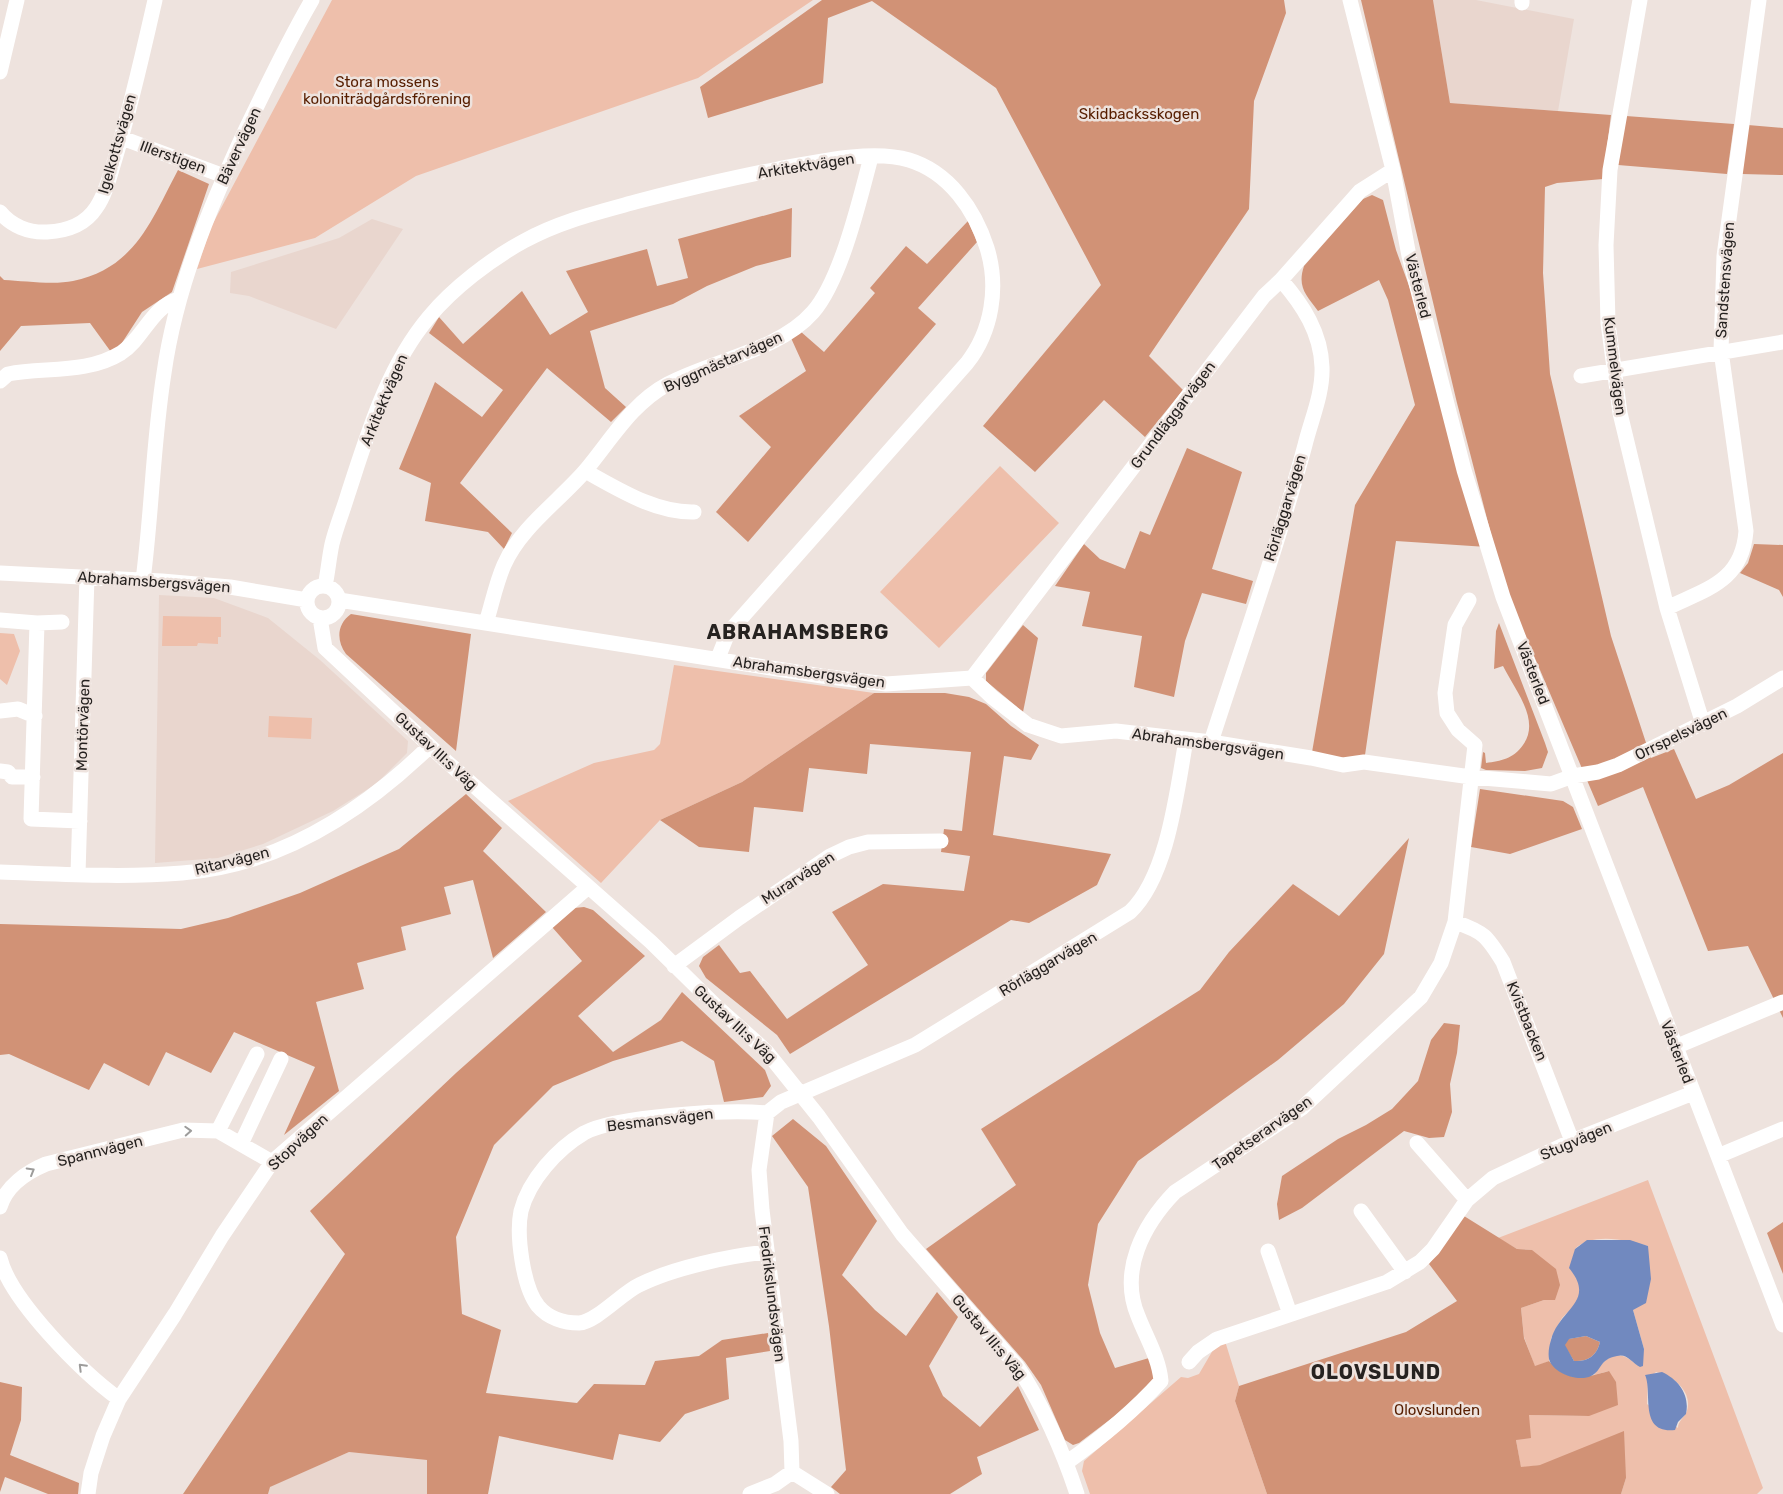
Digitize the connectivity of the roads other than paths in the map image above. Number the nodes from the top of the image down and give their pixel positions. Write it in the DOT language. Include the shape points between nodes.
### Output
graph roads {
  1 [pos="17,0"];
  2 [pos="155,0"];
  3 [pos="312,0"];
  4 [pos="1350,0"];
  5 [pos="1640,0"];
  6 [pos="1758,0"];
  7 [pos="0,72"];
  8 [pos="122,138"];
  9 [pos="871,157"];
  10 [pos="1393,170"];
  11 [pos="224,176"];
  12 [pos="0,212"];
  13 [pos="1282,280"];
  14 [pos="179,298"];
  15 [pos="1783,342"];
  16 [pos="1721,351"];
  17 [pos="1614,371"];
  18 [pos="1581,376"];
  19 [pos="0,381"];
  20 [pos="585,470"];
  21 [pos="694,512"];
  22 [pos="0,573"];
  23 [pos="88,576"];
  24 [pos="143,580"];
  25 [pos="324,586"];
  26 [pos="307,600"];
  27 [pos="338,600"];
  28 [pos="1469,600"];
  29 [pos="1667,608"];
  30 [pos="320,618"];
  31 [pos="0,620"];
  32 [pos="62,622"];
  33 [pos="37,623"];
  34 [pos="486,623"];
  35 [pos="718,658"];
  36 [pos="972,678"];
  37 [pos="1783,678"];
  38 [pos="0,711"];
  39 [pos="35,716"];
  40 [pos="1703,724"];
  41 [pos="1186,740"];
  42 [pos="1211,742"];
  43 [pos="430,746"];
  44 [pos="0,771"];
  45 [pos="1573,776"];
  46 [pos="33,777"];
  47 [pos="1471,777"];
  48 [pos="80,821"];
  49 [pos="941,841"];
  50 [pos="0,872"];
  51 [pos="78,874"];
  52 [pos="587,888"];
  53 [pos="1455,922"];
  54 [pos="674,966"];
  55 [pos="1783,1002"];
  56 [pos="1676,1047"];
  57 [pos="257,1054"];
  58 [pos="281,1059"];
  59 [pos="1693,1093"];
  60 [pos="800,1094"];
  61 [pos="766,1113"];
  62 [pos="1783,1130"];
  63 [pos="218,1131"];
  64 [pos="1572,1141"];
  65 [pos="1417,1143"];
  66 [pos="241,1144"];
  67 [pos="1718,1156"];
  68 [pos="272,1162"];
  69 [pos="1467,1200"];
  70 [pos="0,1207"];
  71 [pos="1360,1210"];
  72 [pos="1268,1251"];
  73 [pos="767,1252"];
  74 [pos="0,1258"];
  75 [pos="1405,1272"];
  76 [pos="1290,1314"];
  77 [pos="1783,1326"];
  78 [pos="1189,1362"];
  79 [pos="119,1399"];
  80 [pos="1066,1463"];
  81 [pos="792,1472"];
  82 [pos="88,1494"];
  83 [pos="750,1494"];
  84 [pos="826,1494"];
  85 [pos="1077,1494"];
  1 -- 7 [label="street"];
  2 -- 8 [label="street, Igelkottsvägen"];
  3 -- 11 [label="street, Bävervägen" via="284,48"];
  4 -- 10 [label="street, Västerled"];
  5 -- 17 [label="street, Kummelvägen" via="1610,170 1606,245 1608,323"];
  6 -- 16 [label="street, Sandstensvägen" via="1724,256"];
  8 -- 11 [label="street, Illerstigen"];
  8 -- 12 [label="street, Igelkottsvägen" via="104,194 87,219 71,228 30,231 15,225"];
  9 -- 20 [label="street, Byggmästarvägen" via="831,284 813,312 800,325 777,339 668,384 634,411"];
  9 -- 25 [label="street, Arkitektvägen" via="828,160 720,180 575,218 524,240 476,272 431,314 398,362 361,453 337,524"];
  9 -- 35 [label="street, Arkitektvägen" via="902,158 925,166 946,181 970,209 983,236 992,272 989,318 967,364 728,633"];
  10 -- 13 [label="street, Grundläggarvägen" via="1360,190"];
  10 -- 45 [label="street, Västerled" via="1410,256 1464,470 1503,597"];
  11 -- 14 [label="street, Bävervägen"];
  13 -- 36 [label="street, Grundläggarvägen" via="1264,296"];
  13 -- 42 [label="street, Rörläggarvägen" via="1297,298 1315,331 1322,367 1320,390 1291,496"];
  14 -- 19 [label="street" via="166,302 127,348 109,359 74,368 8,374"];
  14 -- 24 [label="street, Bävervägen" via="164,372"];
  15 -- 16 [label="street"];
  16 -- 17 [label="street"];
  16 -- 29 [label="street, Sandstensvägen" via="1746,531 1745,549 1737,566 1724,580"];
  17 -- 18 [label="street"];
  17 -- 29 [label="street, Kummelvägen" via="1620,413"];
  20 -- 21 [label="street" via="621,491 670,511"];
  20 -- 34 [label="street, Byggmästarvägen" via="516,544 504,565"];
  22 -- 23 [label="street, Abrahamsbergsvägen"];
  23 -- 24 [label="street, Abrahamsbergsvägen"];
  23 -- 48 [label="street, Montörvägen"];
  24 -- 26 [label="street, Abrahamsbergsvägen" via="230,587"];
  25 -- 26 [label="street" via="312,589"];
  25 -- 27 [label="street" via="334,591"];
  26 -- 30 [label="street" via="310,611"];
  27 -- 30 [label="street" via="333,614"];
  27 -- 34 [label="street, Abrahamsbergsvägen"];
  28 -- 47 [label="street" via="1456,625 1445,693 1447,713 1458,730 1475,745"];
  29 -- 40 [label="street, Kummelvägen"];
  30 -- 43 [label="street, Gustav III:s Väg" via="325,648"];
  31 -- 33 [label="street"];
  32 -- 33 [label="street"];
  33 -- 39 [label="street"];
  34 -- 35 [label="street, Abrahamsbergsvägen"];
  35 -- 36 [label="street, Abrahamsbergsvägen" via="788,672 886,684"];
  36 -- 41 [label="street, Abrahamsbergsvägen" via="1028,725 1053,735 1116,731"];
  37 -- 40 [label="street, Orrspelsvägen"];
  38 -- 39 [label="street" via="18,709"];
  39 -- 46 [label="street"];
  40 -- 45 [label="street, Orrspelsvägen" via="1618,765"];
  41 -- 42 [label="street, Abrahamsbergsvägen"];
  41 -- 60 [label="street, Rörläggarvägen" via="1172,822 1159,863 1147,890 1130,912 915,1045"];
  42 -- 47 [label="street, Abrahamsbergsvägen" via="1343,765 1364,762"];
  43 -- 51 [label="street, Ritarvägen" via="397,778 334,823 258,857 183,873"];
  43 -- 52 [label="street, Gustav III:s Väg"];
  44 -- 46 [label="street" via="8,772 12,777"];
  45 -- 47 [label="street, Abrahamsbergsvägen" via="1551,784"];
  45 -- 56 [label="street, Västerled"];
  46 -- 48 [label="street" via="31,818"];
  47 -- 53 [label="street, Tapetserarvägen"];
  48 -- 51 [label="street, Montörvägen"];
  49 -- 54 [label="street, Murarvägen" via="868,842 850,846 739,918"];
  50 -- 51 [label="street, Ritarvägen"];
  52 -- 54 [label="street, Gustav III:s Väg" via="651,942"];
  52 -- 68 [label="street, Stopvägen"];
  53 -- 64 [label="street, Kvistbacken" via="1481,931 1503,962"];
  53 -- 80 [label="street, Tapetserarvägen" via="1441,963 1415,1003 1302,1108 1175,1192 1150,1221 1136,1251 1131,1285 1136,1314 1160,1368 1161,1381"];
  54 -- 60 [label="street, Gustav III:s Väg" via="766,1050"];
  55 -- 56 [label="street"];
  56 -- 59 [label="street, Västerled"];
  57 -- 63 [label="street"];
  58 -- 66 [label="street"];
  59 -- 64 [label="street, Stugvägen"];
  59 -- 67 [label="street, Västerled"];
  60 -- 61 [label="street"];
  60 -- 80 [label="street, Gustav III:s Väg" via="902,1234 1017,1366 1032,1388"];
  61 -- 73 [label="street, Fredrikslundsvägen" via="760,1170"];
  61 -- 73 [label="street, Besmansvägen" via="724,1112 614,1123 586,1132 564,1147 537,1178 521,1210 520,1225 523,1266 532,1294 538,1306 551,1317 564,1322 582,1323 639,1285 660,1277"];
  62 -- 67 [label="street"];
  63 -- 66 [label="street, Spannvägen"];
  70 -- 63 [label="street, Spannvägen, one-way" via="26,1173 46,1164 183,1130"];
  64 -- 69 [label="street, Stugvägen" via="1493,1178"];
  65 -- 69 [label="street"];
  66 -- 68 [label="street, Spannvägen"];
  67 -- 77 [label="street, Västerled"];
  68 -- 79 [label="street, Stopvägen"];
  69 -- 75 [label="street, Stugvägen" via="1433,1249"];
  71 -- 75 [label="street"];
  72 -- 76 [label="street"];
  73 -- 81 [label="street, Fredrikslundsvägen" via="791,1441"];
  79 -- 74 [label="street, one-way" via="98,1384 23,1302 10,1285"];
  75 -- 76 [label="street, Stugvägen" via="1387,1282"];
  76 -- 78 [label="street, Stugvägen" via="1216,1339"];
  79 -- 82 [label="street, Stopvägen" via="98,1449"];
  80 -- 85 [label="street, Gustav III:s Väg"];
  81 -- 83 [label="street"];
  81 -- 84 [label="street"];
}
